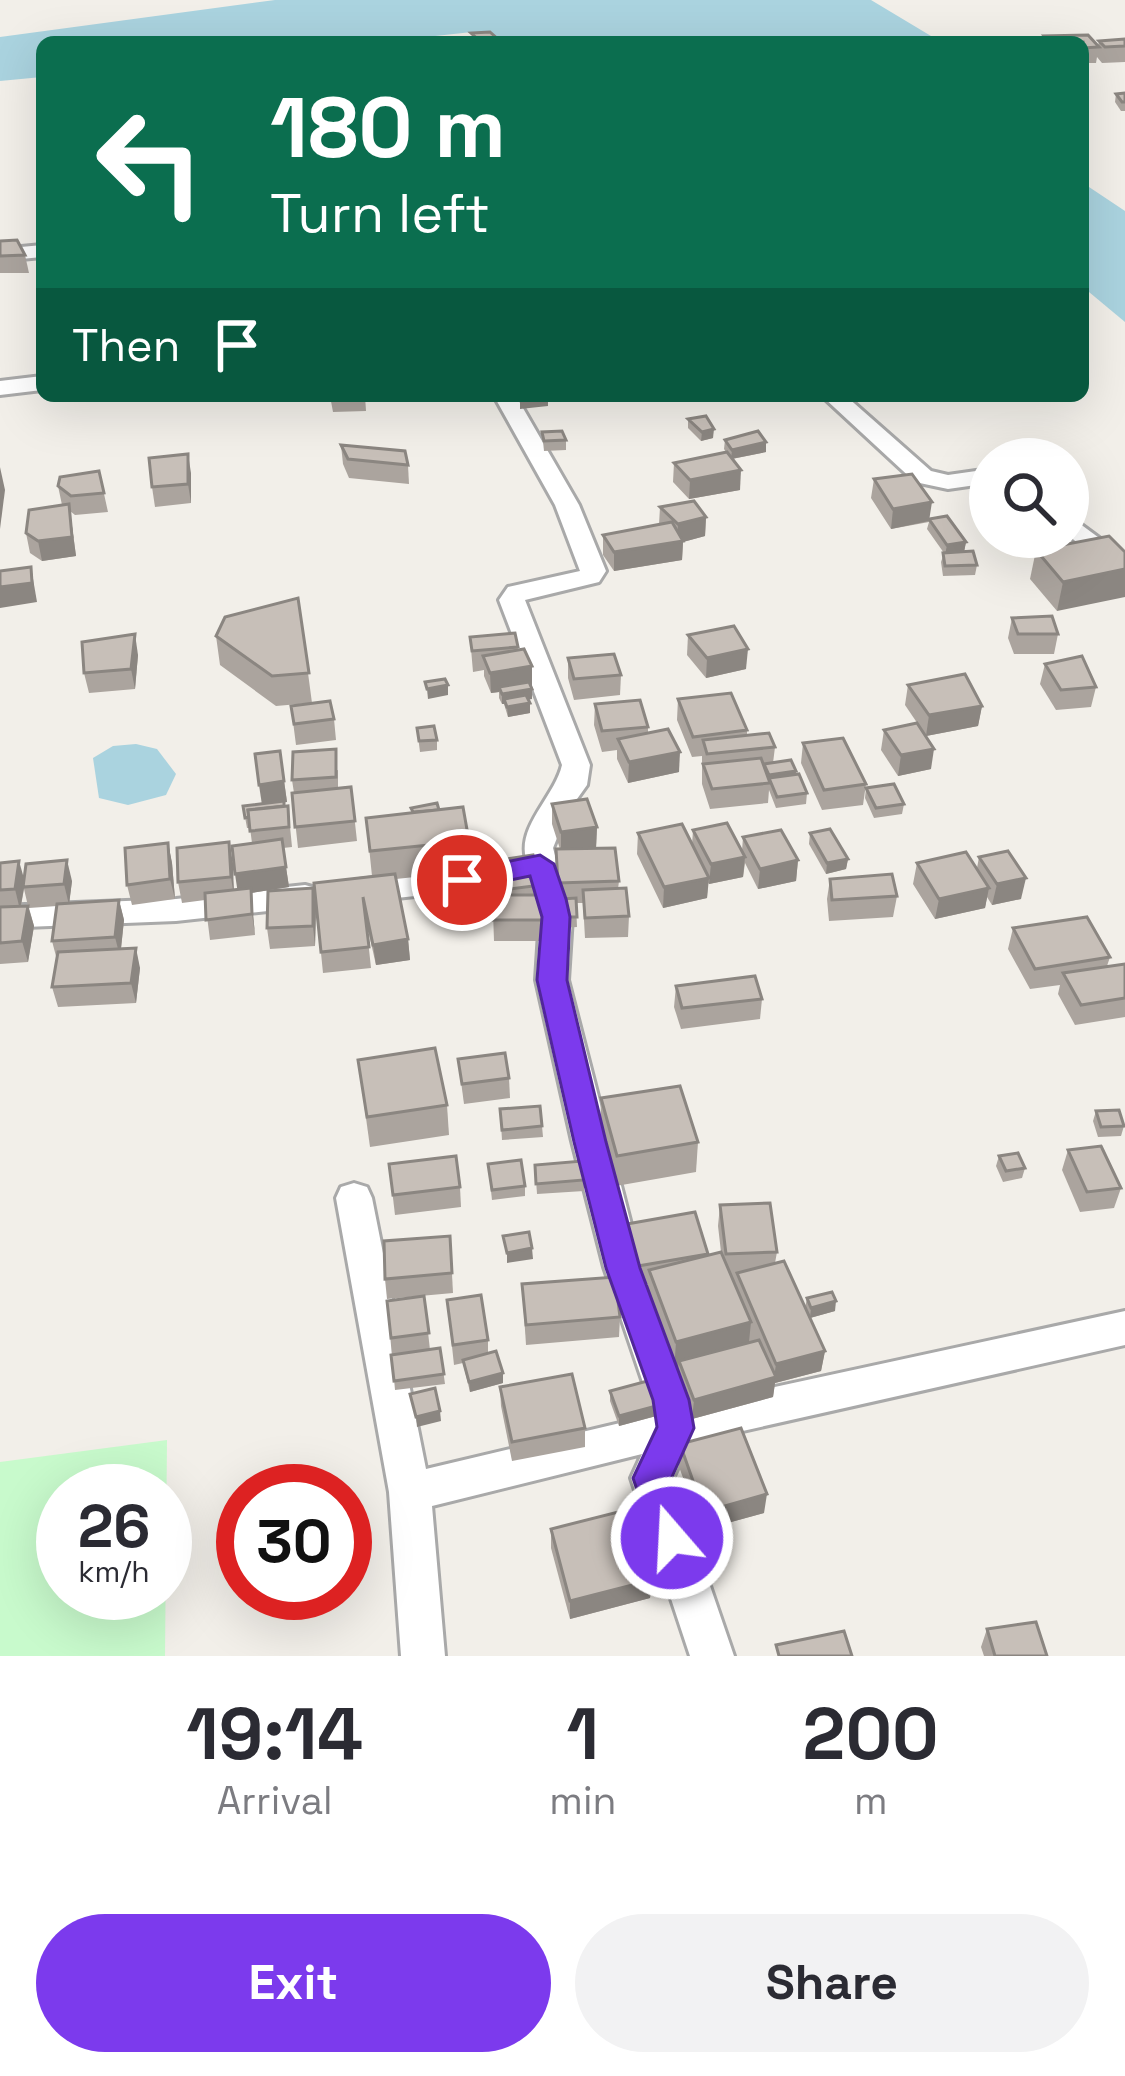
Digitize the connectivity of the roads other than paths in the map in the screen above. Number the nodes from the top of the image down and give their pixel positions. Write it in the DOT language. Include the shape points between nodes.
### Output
graph roads {
  1 [pos="36,252"];
  2 [pos="0,255"];
  3 [pos="36,384"];
  4 [pos="0,388"];
  5 [pos="508,402"];
  6 [pos="839,402"];
  7 [pos="969,479"];
  8 [pos="1089,540"];
  9 [pos="1125,571"];
  10 [pos="540,864"];
  11 [pos="0,917"];
  12 [pos="354,1198"];
  13 [pos="1125,1328"];
  14 [pos="676,1428"];
  15 [pos="410,1492"];
  16 [pos="423,1656"];
  17 [pos="712,1656"];
  1 -- 2 [label="street"];
  3 -- 4 [label="street"];
  5 -- 10 [label="street" via="593,571 512,600 576,765 538,848"];
  6 -- 7 [label="street" via="923,477"];
  8 -- 9 [label="street"];
  10 -- 11 [label="street" via="462,880 176,910"];
  10 -- 14 [label="street" via="556,917 552,980 590,1142"];
  12 -- 15 [label="street"];
  13 -- 14 [label="street"];
  14 -- 15 [label="street"];
  14 -- 17 [label="street" via="652,1478"];
  15 -- 16 [label="street"];
}
